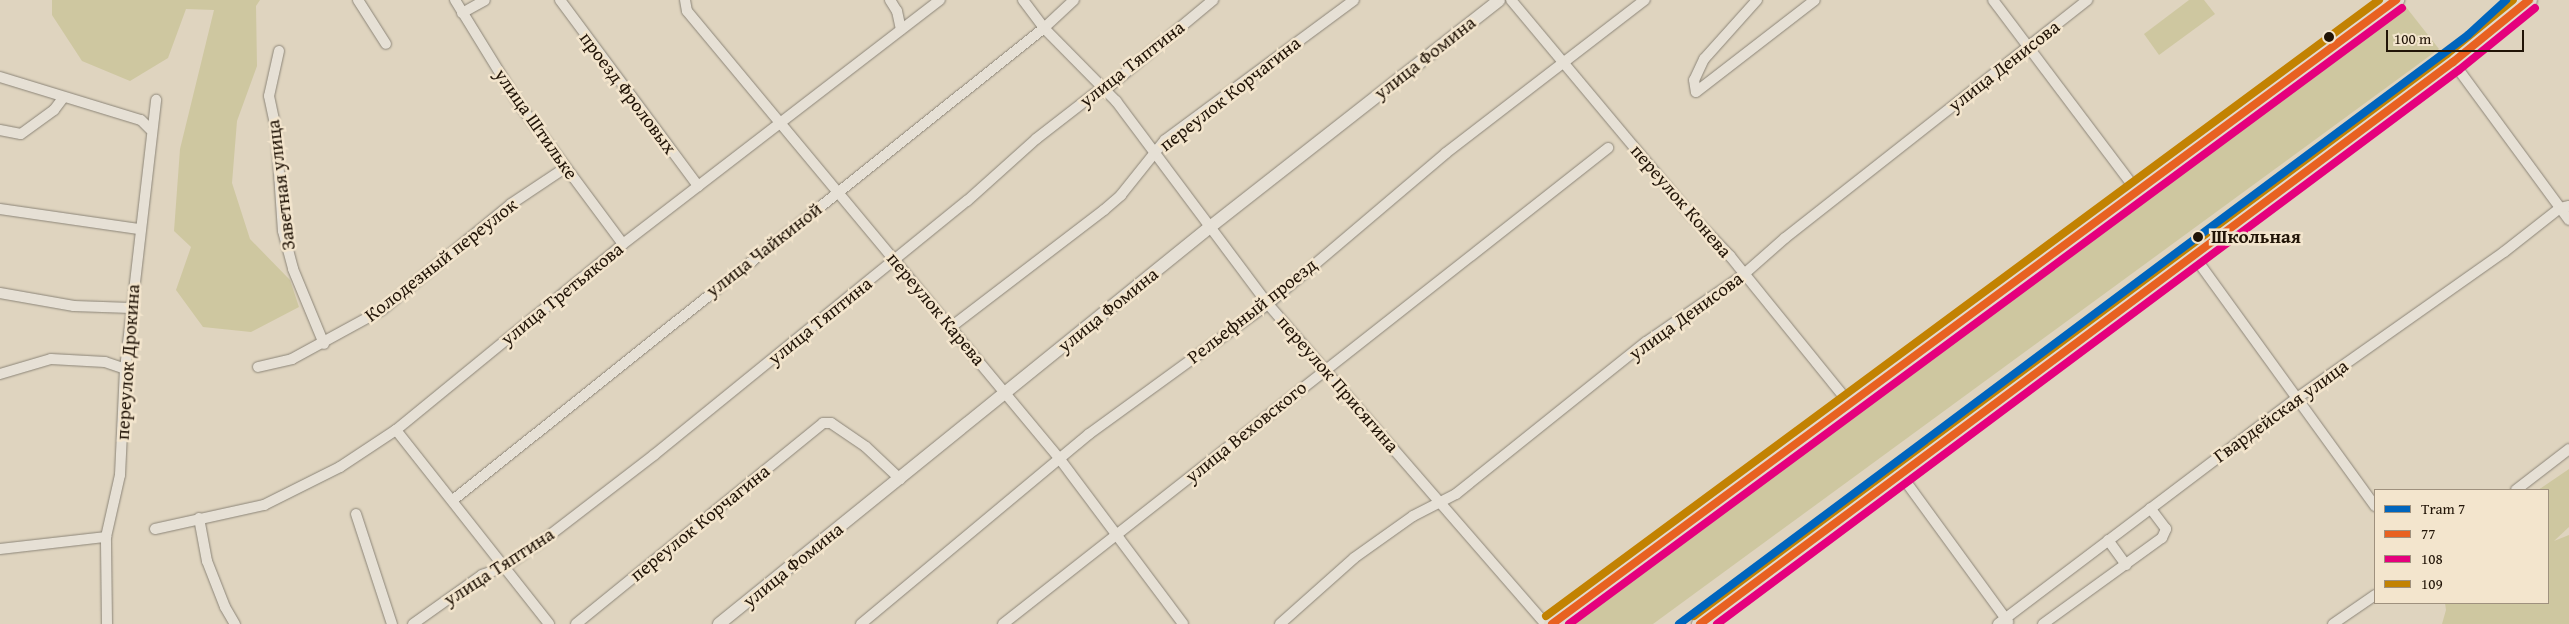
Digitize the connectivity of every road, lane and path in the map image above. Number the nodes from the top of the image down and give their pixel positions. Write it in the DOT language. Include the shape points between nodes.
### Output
graph roads {
  1 [pos="358,0"];
  2 [pos="455,0"];
  3 [pos="485,0"];
  4 [pos="560,0"];
  5 [pos="686,0"];
  6 [pos="890,0"];
  7 [pos="940,0"];
  8 [pos="1023,0"];
  9 [pos="1074,0"];
  10 [pos="1213,0"];
  11 [pos="1354,0"];
  12 [pos="1499,0"];
  13 [pos="1511,0"];
  14 [pos="1645,0"];
  15 [pos="1757,0"];
  16 [pos="1815,0"];
  17 [pos="1993,0"];
  18 [pos="2087,0"];
  19 [pos="2396,0"];
  20 [pos="2529,0"];
  21 [pos="462,13"];
  22 [pos="1044,28"];
  23 [pos="901,30"];
  24 [pos="386,44"];
  25 [pos="2030,46"];
  26 [pos="279,50"];
  27 [pos="1562,61"];
  28 [pos="2453,62"];
  29 [pos="0,78"];
  30 [pos="1105,90"];
  31 [pos="63,98"];
  32 [pos="156,100"];
  33 [pos="780,124"];
  34 [pos="150,129"];
  35 [pos="0,130"];
  36 [pos="1608,148"];
  37 [pos="1155,153"];
  38 [pos="565,168"];
  39 [pos="698,186"];
  40 [pos="839,191"];
  41 [pos="2137,191"];
  42 [pos="2564,207"];
  43 [pos="0,210"];
  44 [pos="2569,220"];
  45 [pos="1210,227"];
  46 [pos="139,229"];
  47 [pos="623,244"];
  48 [pos="2194,256"];
  49 [pos="895,260"];
  50 [pos="1743,275"];
  51 [pos="0,293"];
  52 [pos="1268,304"];
  53 [pos="131,308"];
  54 [pos="950,327"];
  55 [pos="324,344"];
  56 [pos="258,367"];
  57 [pos="1326,368"];
  58 [pos="125,369"];
  59 [pos="0,374"];
  60 [pos="1006,392"];
  61 [pos="2297,398"];
  62 [pos="1849,403"];
  63 [pos="396,430"];
  64 [pos="2569,448"];
  65 [pos="1059,458"];
  66 [pos="1901,475"];
  67 [pos="900,479"];
  68 [pos="2517,489"];
  69 [pos="453,500"];
  70 [pos="1442,504"];
  71 [pos="2374,505"];
  72 [pos="2150,508"];
  73 [pos="356,514"];
  74 [pos="199,518"];
  75 [pos="155,529"];
  76 [pos="1118,535"];
  77 [pos="106,537"];
  78 [pos="2108,540"];
  79 [pos="0,549"];
  80 [pos="2126,565"];
  81 [pos="504,567"];
  82 [pos="2374,596"];
  83 [pos="2004,622"];
  84 [pos="107,624"];
  85 [pos="235,624"];
  86 [pos="392,624"];
  87 [pos="413,624"];
  88 [pos="549,624"];
  89 [pos="576,624"];
  90 [pos="719,624"];
  91 [pos="861,624"];
  92 [pos="1003,624"];
  93 [pos="1183,624"];
  94 [pos="1280,624"];
  95 [pos="1546,624"];
  96 [pos="1552,624"];
  97 [pos="1700,624"];
  98 [pos="2042,624"];
  99 [pos="2333,624"];
  1 -- 24 [label="street"];
  2 -- 21 [label="street, улица Штильке"];
  3 -- 21 [label="street"];
  4 -- 39 [label="street, проезд Фроловых"];
  5 -- 33 [label="street, переулок Карева" via="687,12"];
  6 -- 23 [label="street" via="897,11"];
  7 -- 23 [label="street, улица Третьякова"];
  8 -- 22 [label="street, переулок Присягина"];
  9 -- 22 [label="street, улица Чайкиной"];
  10 -- 30 [label="street, улица Тяптина"];
  11 -- 37 [label="street, переулок Корчагина" via="1215,100 1165,140"];
  12 -- 45 [label="street, улица Фомина"];
  13 -- 27 [label="street, переулок Конева"];
  14 -- 27 [label="street, Рельефный проезд"];
  15 -- 16 [label="street" via="1704,59 1694,80 1696,92"];
  17 -- 25 [label="street"];
  18 -- 25 [label="street, улица Денисова"];
  19 -- 41 [label="highway"];
  20 -- 28 [label="highway"];
  21 -- 38 [label="street, улица Штильке" via="519,104"];
  22 -- 30 [label="street, переулок Присягина"];
  22 -- 40 [label="street, улица Чайкиной"];
  23 -- 33 [label="street, улица Третьякова"];
  25 -- 41 [label="street"];
  25 -- 50 [label="street, улица Денисова" via="1784,238"];
  26 -- 55 [label="street, Заветная улица" via="269,96 276,129 283,231 293,269"];
  27 -- 50 [label="street, переулок Конева"];
  27 -- 52 [label="street, Рельефный проезд" via="1446,153"];
  28 -- 42 [label="street"];
  28 -- 48 [label="highway"];
  29 -- 31 [label="street"];
  30 -- 37 [label="street, переулок Присягина"];
  30 -- 49 [label="street, улица Тяптина" via="1094,94 1036,139"];
  31 -- 34 [label="street" via="141,120"];
  31 -- 35 [label="street" via="54,110 21,134"];
  32 -- 34 [label="street, переулок Дрокина"];
  33 -- 39 [label="street, улица Третьякова"];
  33 -- 40 [label="street, переулок Карева"];
  34 -- 46 [label="street, переулок Дрокина"];
  36 -- 57 [label="street, улица Веховского"];
  37 -- 45 [label="street, переулок Присягина"];
  37 -- 54 [label="street, переулок Корчагина" via="1121,195 1104,210"];
  38 -- 47 [label="street, улица Штильке"];
  38 -- 55 [label="street, Колодезный переулок" via="511,204 382,310"];
  39 -- 47 [label="street, улица Третьякова"];
  40 -- 49 [label="street, переулок Карева"];
  40 -- 69 [label="street, улица Чайкиной"];
  41 -- 62 [label="highway"];
  42 -- 44 [label="street"];
  42 -- 61 [label="street, Гвардейская улица"];
  43 -- 46 [label="street"];
  45 -- 52 [label="street, переулок Присягина"];
  45 -- 60 [label="street, улица Фомина"];
  46 -- 53 [label="street, переулок Дрокина"];
  47 -- 63 [label="street, улица Третьякова"];
  48 -- 61 [label="street"];
  48 -- 66 [label="highway"];
  49 -- 54 [label="street, переулок Карева"];
  49 -- 81 [label="street, улица Тяптина" via="654,455"];
  50 -- 62 [label="street, переулок Конева"];
  50 -- 70 [label="street, улица Денисова" via="1646,342 1598,384 1547,419"];
  51 -- 53 [label="street" via="74,306"];
  52 -- 57 [label="street, переулок Присягина"];
  52 -- 65 [label="street, Рельефный проезд" via="1127,404"];
  53 -- 58 [label="street, переулок Дрокина"];
  54 -- 60 [label="street, переулок Карева"];
  55 -- 56 [label="street, Колодезный переулок" via="292,359"];
  57 -- 70 [label="street, переулок Присягина"];
  57 -- 76 [label="street, улица Веховского"];
  58 -- 59 [label="street" via="104,362 51,359"];
  58 -- 77 [label="street, переулок Дрокина" via="120,475"];
  60 -- 65 [label="street, переулок Карева"];
  60 -- 67 [label="street, улица Фомина"];
  61 -- 71 [label="street"];
  61 -- 72 [label="street, Гвардейская улица"];
  62 -- 96 [label="highway"];
  63 -- 69 [label="street"];
  63 -- 74 [label="street, улица Третьякова" via="340,467 281,498 264,505"];
  64 -- 68 [label="street"];
  65 -- 76 [label="street, переулок Карева"];
  65 -- 91 [label="street, Рельефный проезд"];
  66 -- 83 [label="street"];
  66 -- 97 [label="highway"];
  67 -- 89 [label="street, переулок Корчагина" via="866,447 831,423 823,423"];
  67 -- 90 [label="street, улица Фомина"];
  69 -- 81 [label="street"];
  70 -- 94 [label="street, улица Денисова" via="1413,516 1354,558"];
  70 -- 95 [label="street, переулок Присягина"];
  72 -- 78 [label="street, Гвардейская улица"];
  72 -- 80 [label="street" via="2166,533"];
  73 -- 86 [label="street"];
  74 -- 75 [label="street, улица Третьякова"];
  74 -- 85 [label="street" via="210,570"];
  76 -- 92 [label="street, улица Веховского"];
  76 -- 93 [label="street, переулок Карева"];
  77 -- 79 [label="street"];
  77 -- 84 [label="street, переулок Дрокина"];
  78 -- 80 [label="street"];
  78 -- 83 [label="street, Гвардейская улица"];
  80 -- 98 [label="street"];
  81 -- 87 [label="street, улица Тяптина" via="482,575"];
  81 -- 88 [label="street"];
  82 -- 99 [label="street"];
}
